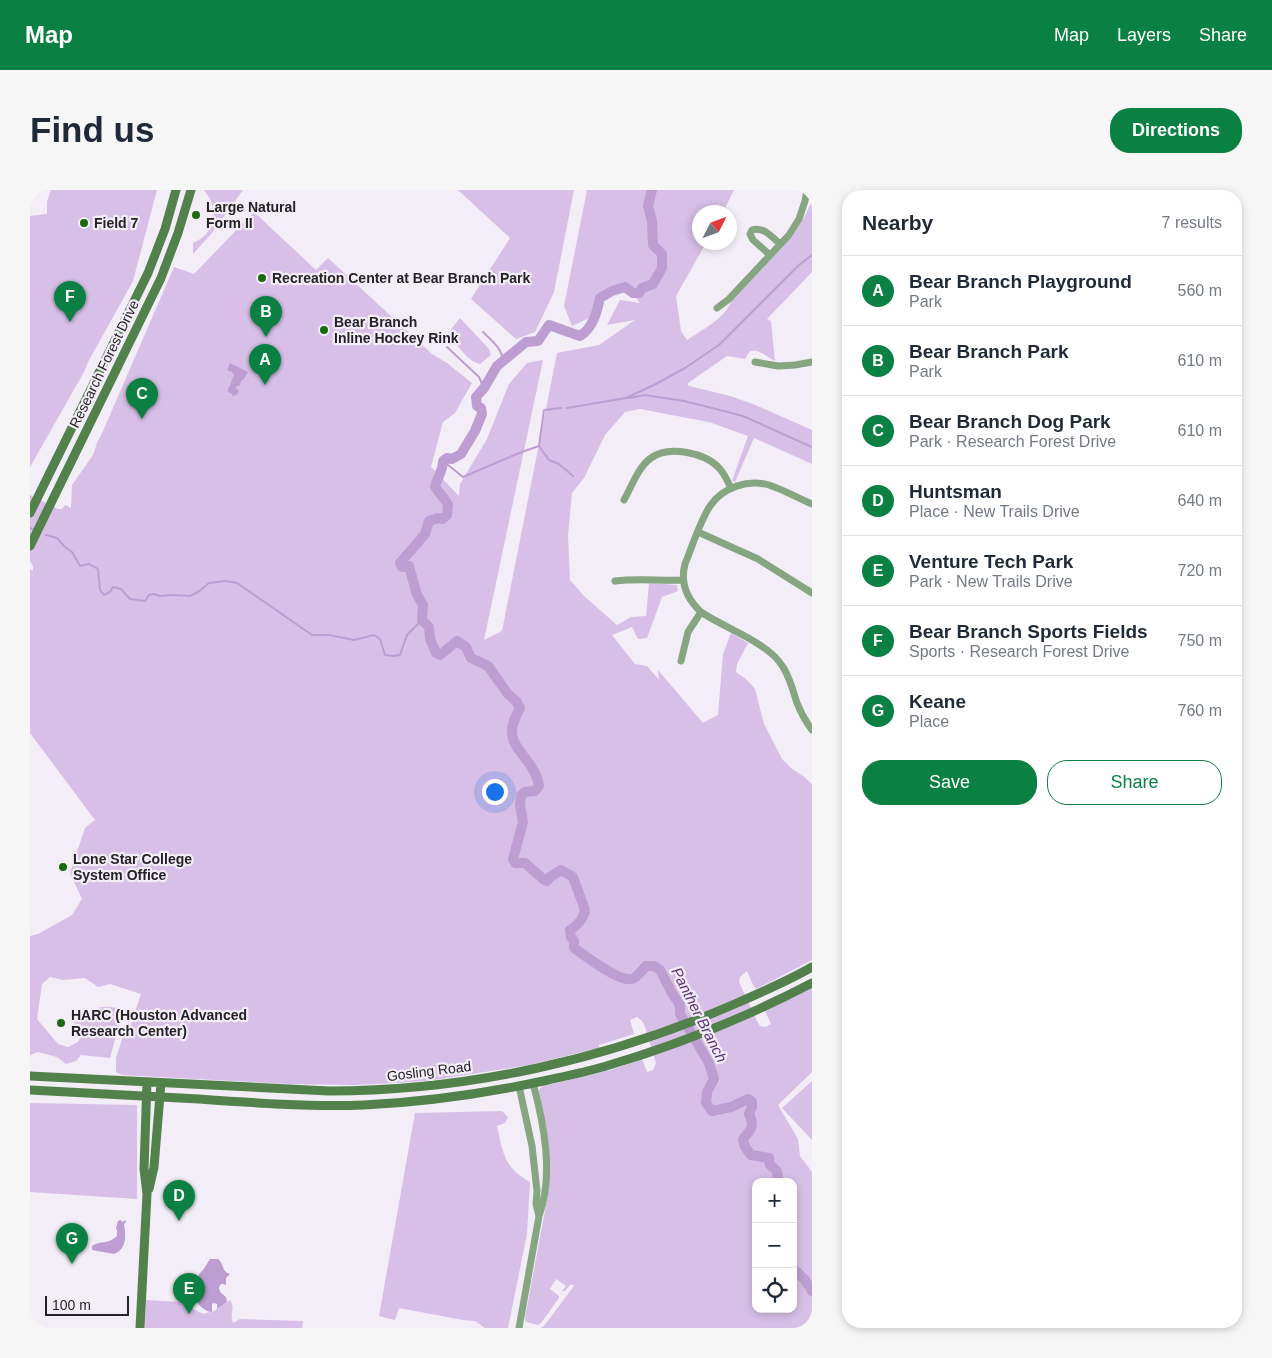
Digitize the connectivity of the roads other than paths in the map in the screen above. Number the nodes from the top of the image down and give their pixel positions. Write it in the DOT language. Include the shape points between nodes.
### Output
graph roads {
  1 [pos="176,190"];
  2 [pos="191,190"];
  3 [pos="807,190"];
  4 [pos="780,244"];
  5 [pos="770,255"];
  6 [pos="716,308"];
  7 [pos="754,362"];
  8 [pos="812,362"];
  9 [pos="731,488"];
  10 [pos="624,500"];
  11 [pos="812,504"];
  12 [pos="30,514"];
  13 [pos="698,532"];
  14 [pos="30,546"];
  15 [pos="615,580"];
  16 [pos="683,580"];
  17 [pos="812,593"];
  18 [pos="701,612"];
  19 [pos="681,661"];
  20 [pos="809,720"];
  21 [pos="812,730"];
  22 [pos="812,967"];
  23 [pos="812,983"];
  24 [pos="30,1076"];
  25 [pos="147,1082"];
  26 [pos="160,1083"];
  27 [pos="533,1083"];
  28 [pos="519,1086"];
  29 [pos="30,1090"];
  30 [pos="146,1096"];
  31 [pos="160,1097"];
  32 [pos="147,1194"];
  33 [pos="539,1216"];
  34 [pos="140,1328"];
  35 [pos="519,1328"];
  1 -- 12 [label="main road, Research Forest Drive" via="148,273"];
  2 -- 14 [label="main road, Research Forest Drive" via="161,278"];
  3 -- 4 [label="street" via="799,219"];
  4 -- 5 [label="street"];
  4 -- 5 [label="street" via="764,230 752,230 753,240"];
  5 -- 6 [label="street"];
  7 -- 8 [label="street" via="778,366"];
  9 -- 10 [label="street" via="712,461 681,451 666,452 645,463"];
  9 -- 11 [label="street" via="751,483 769,486"];
  9 -- 13 [label="street" via="710,506"];
  13 -- 16 [label="street" via="685,564"];
  13 -- 17 [label="street" via="758,560"];
  15 -- 16 [label="street"];
  16 -- 18 [label="street" via="688,596"];
  18 -- 19 [label="street" via="688,632"];
  18 -- 20 [label="street" via="774,655 788,675 798,703"];
  20 -- 21 [label="street"];
  22 -- 26 [label="main road, Gosling Road" via="697,1020 637,1041 520,1072 365,1092"];
  23 -- 27 [label="main road, Gosling Road" via="702,1033 641,1055 601,1068"];
  24 -- 25 [label="main road, Gosling Road"];
  25 -- 26 [label="main road, Gosling Road"];
  25 -- 30 [label="main road"];
  26 -- 31 [label="main road"];
  27 -- 28 [label="main road, Gosling Road"];
  27 -- 33 [label="street" via="546,1148 545,1190"];
  28 -- 31 [label="main road, Gosling Road" via="430,1100 365,1105"];
  28 -- 33 [label="street" via="532,1146"];
  29 -- 30 [label="main road, Gosling Road"];
  30 -- 31 [label="main road, Gosling Road"];
  30 -- 32 [label="main road" via="144,1169"];
  31 -- 32 [label="main road" via="154,1167"];
  32 -- 34 [label="main road"];
  33 -- 35 [label="street"];
}
